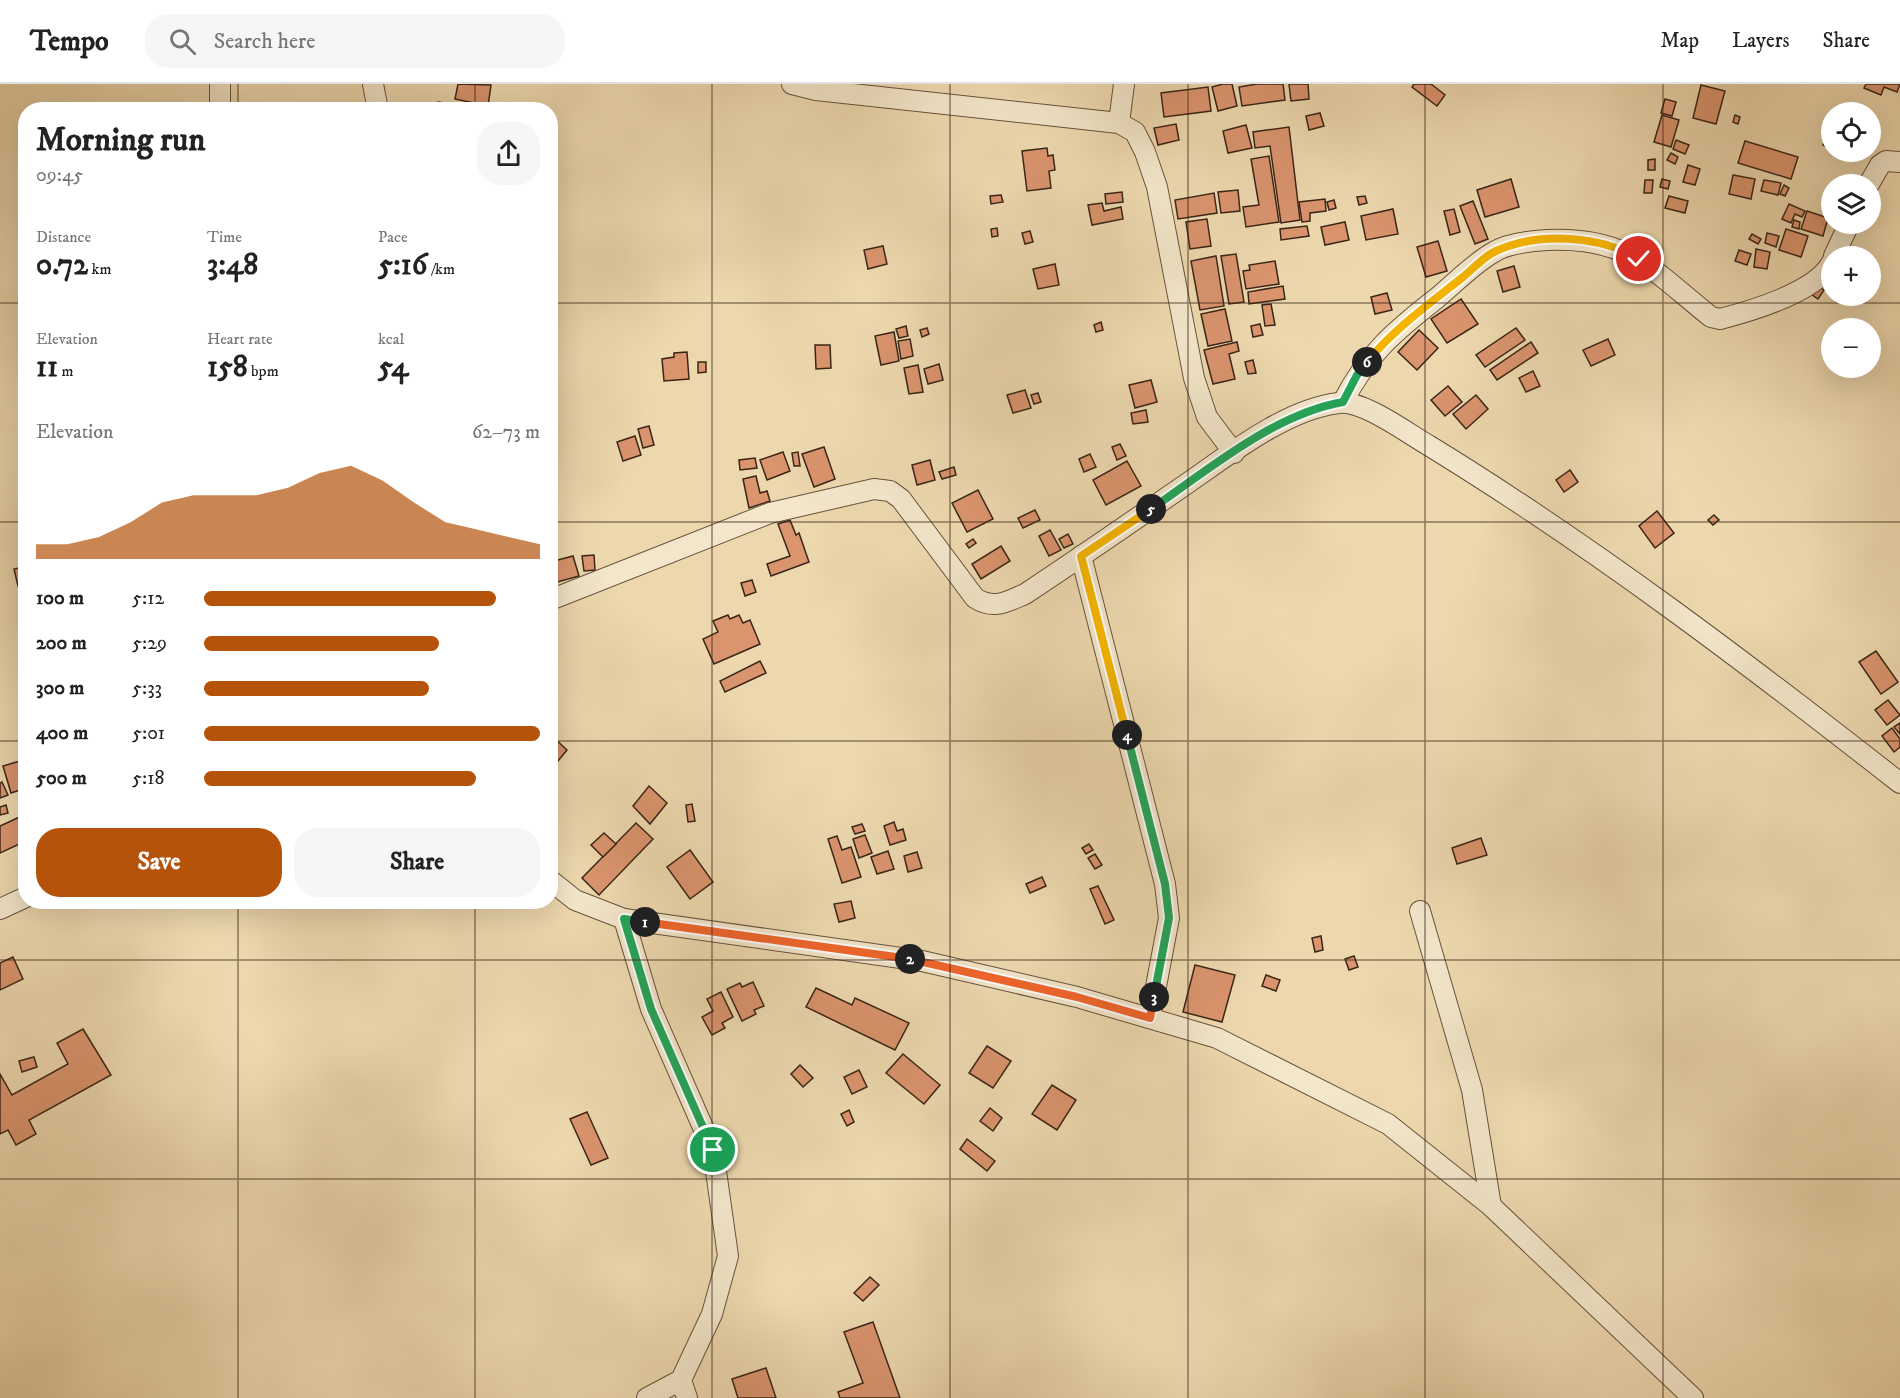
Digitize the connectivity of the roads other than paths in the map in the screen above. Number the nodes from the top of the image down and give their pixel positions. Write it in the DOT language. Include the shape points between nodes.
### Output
graph roads {
  1 [pos="220,84"];
  2 [pos="374,84"];
  3 [pos="792,84"];
  4 [pos="1124,84"];
  5 [pos="220,102"];
  6 [pos="377,102"];
  7 [pos="1119,123"];
  8 [pos="1900,162"];
  9 [pos="1875,174"];
  10 [pos="1821,277"];
  11 [pos="1343,402"];
  12 [pos="1233,453"];
  13 [pos="1081,556"];
  14 [pos="558,597"];
  15 [pos="1900,783"];
  16 [pos="558,886"];
  17 [pos="18,901"];
  18 [pos="0,909"];
  19 [pos="1420,911"];
  20 [pos="624,919"];
  21 [pos="1150,1018"];
  22 [pos="1491,1206"];
  23 [pos="684,1389"];
  24 [pos="647,1398"];
  25 [pos="1693,1398"];
  1 -- 5 [label="street"];
  2 -- 6 [label="street"];
  3 -- 7 [label="street" via="816,90"];
  4 -- 7 [label="street"];
  7 -- 12 [label="street" via="1135,132 1145,152 1157,187 1194,378 1207,417"];
  8 -- 9 [label="street" via="1886,161"];
  10 -- 11 [label="street" via="1803,289 1720,319 1711,317 1639,259 1608,245 1572,239 1530,241 1495,251 1385,339 1357,375"];
  11 -- 12 [label="street" via="1291,418"];
  11 -- 15 [label="street" via="1375,413 1486,480 1742,660"];
  12 -- 13 [label="street"];
  13 -- 14 [label="street" via="1025,594 987,606 975,598 901,499 890,491 874,489 770,513"];
  13 -- 21 [label="street" via="1165,884 1169,918"];
  16 -- 20 [label="street" via="575,900"];
  17 -- 18 [label="street"];
  19 -- 22 [label="street" via="1472,1090"];
  20 -- 21 [label="street" via="922,961"];
  20 -- 23 [label="street" via="651,1009 713,1150 728,1256 712,1314"];
  21 -- 22 [label="street" via="1217,1038 1388,1124"];
  22 -- 25 [label="street"];
  23 -- 24 [label="street"];
}
